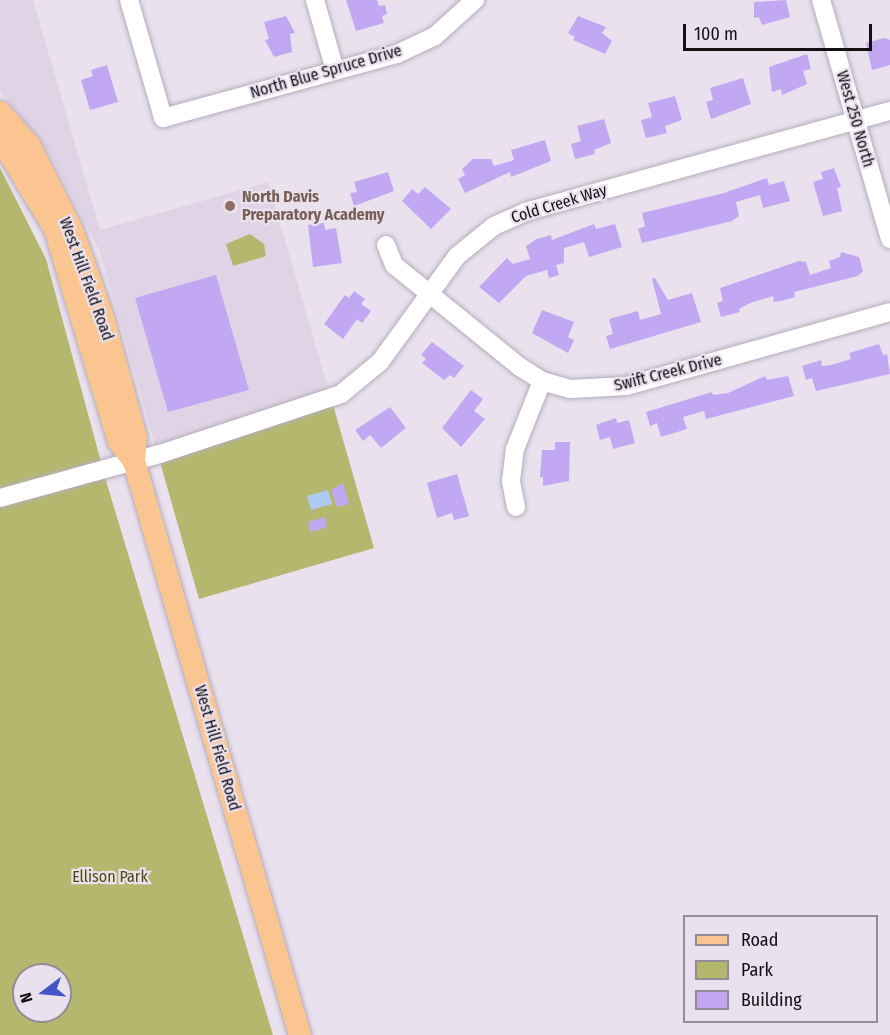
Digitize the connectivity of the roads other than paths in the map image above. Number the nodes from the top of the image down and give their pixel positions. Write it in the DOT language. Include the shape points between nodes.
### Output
graph roads {
  1 [pos="129,0"];
  2 [pos="315,0"];
  3 [pos="475,0"];
  4 [pos="821,0"];
  5 [pos="335,70"];
  6 [pos="890,111"];
  7 [pos="0,112"];
  8 [pos="856,121"];
  9 [pos="0,138"];
  10 [pos="890,239"];
  11 [pos="387,244"];
  12 [pos="429,293"];
  13 [pos="890,312"];
  14 [pos="542,381"];
  15 [pos="134,461"];
  16 [pos="0,498"];
  17 [pos="516,507"];
  18 [pos="300,1035"];
  1 -- 5 [label="street, North Blue Spruce Drive" via="163,118"];
  2 -- 5 [label="street"];
  3 -- 5 [label="street, North Blue Spruce Drive" via="435,36 397,54"];
  4 -- 8 [label="street, West 250 North"];
  6 -- 8 [label="street, Cold Creek Way"];
  7 -- 15 [label="main road, West Hill Field Road" via="30,146 72,230 103,317 136,438"];
  8 -- 10 [label="street, West 250 North"];
  8 -- 12 [label="street, Cold Creek Way" via="525,212 476,240 457,256"];
  9 -- 15 [label="main road, West Hill Field Road" via="55,229 119,442"];
  11 -- 12 [label="street, Swift Creek Drive" via="394,265"];
  12 -- 14 [label="street, Swift Creek Drive"];
  12 -- 15 [label="street, Cold Creek Way" via="380,362 341,394"];
  13 -- 14 [label="street, Swift Creek Drive" via="627,386 570,389"];
  14 -- 17 [label="street" via="503,483"];
  15 -- 16 [label="street, Cold Creek Way"];
  15 -- 18 [label="main road, West Hill Field Road"];
}
